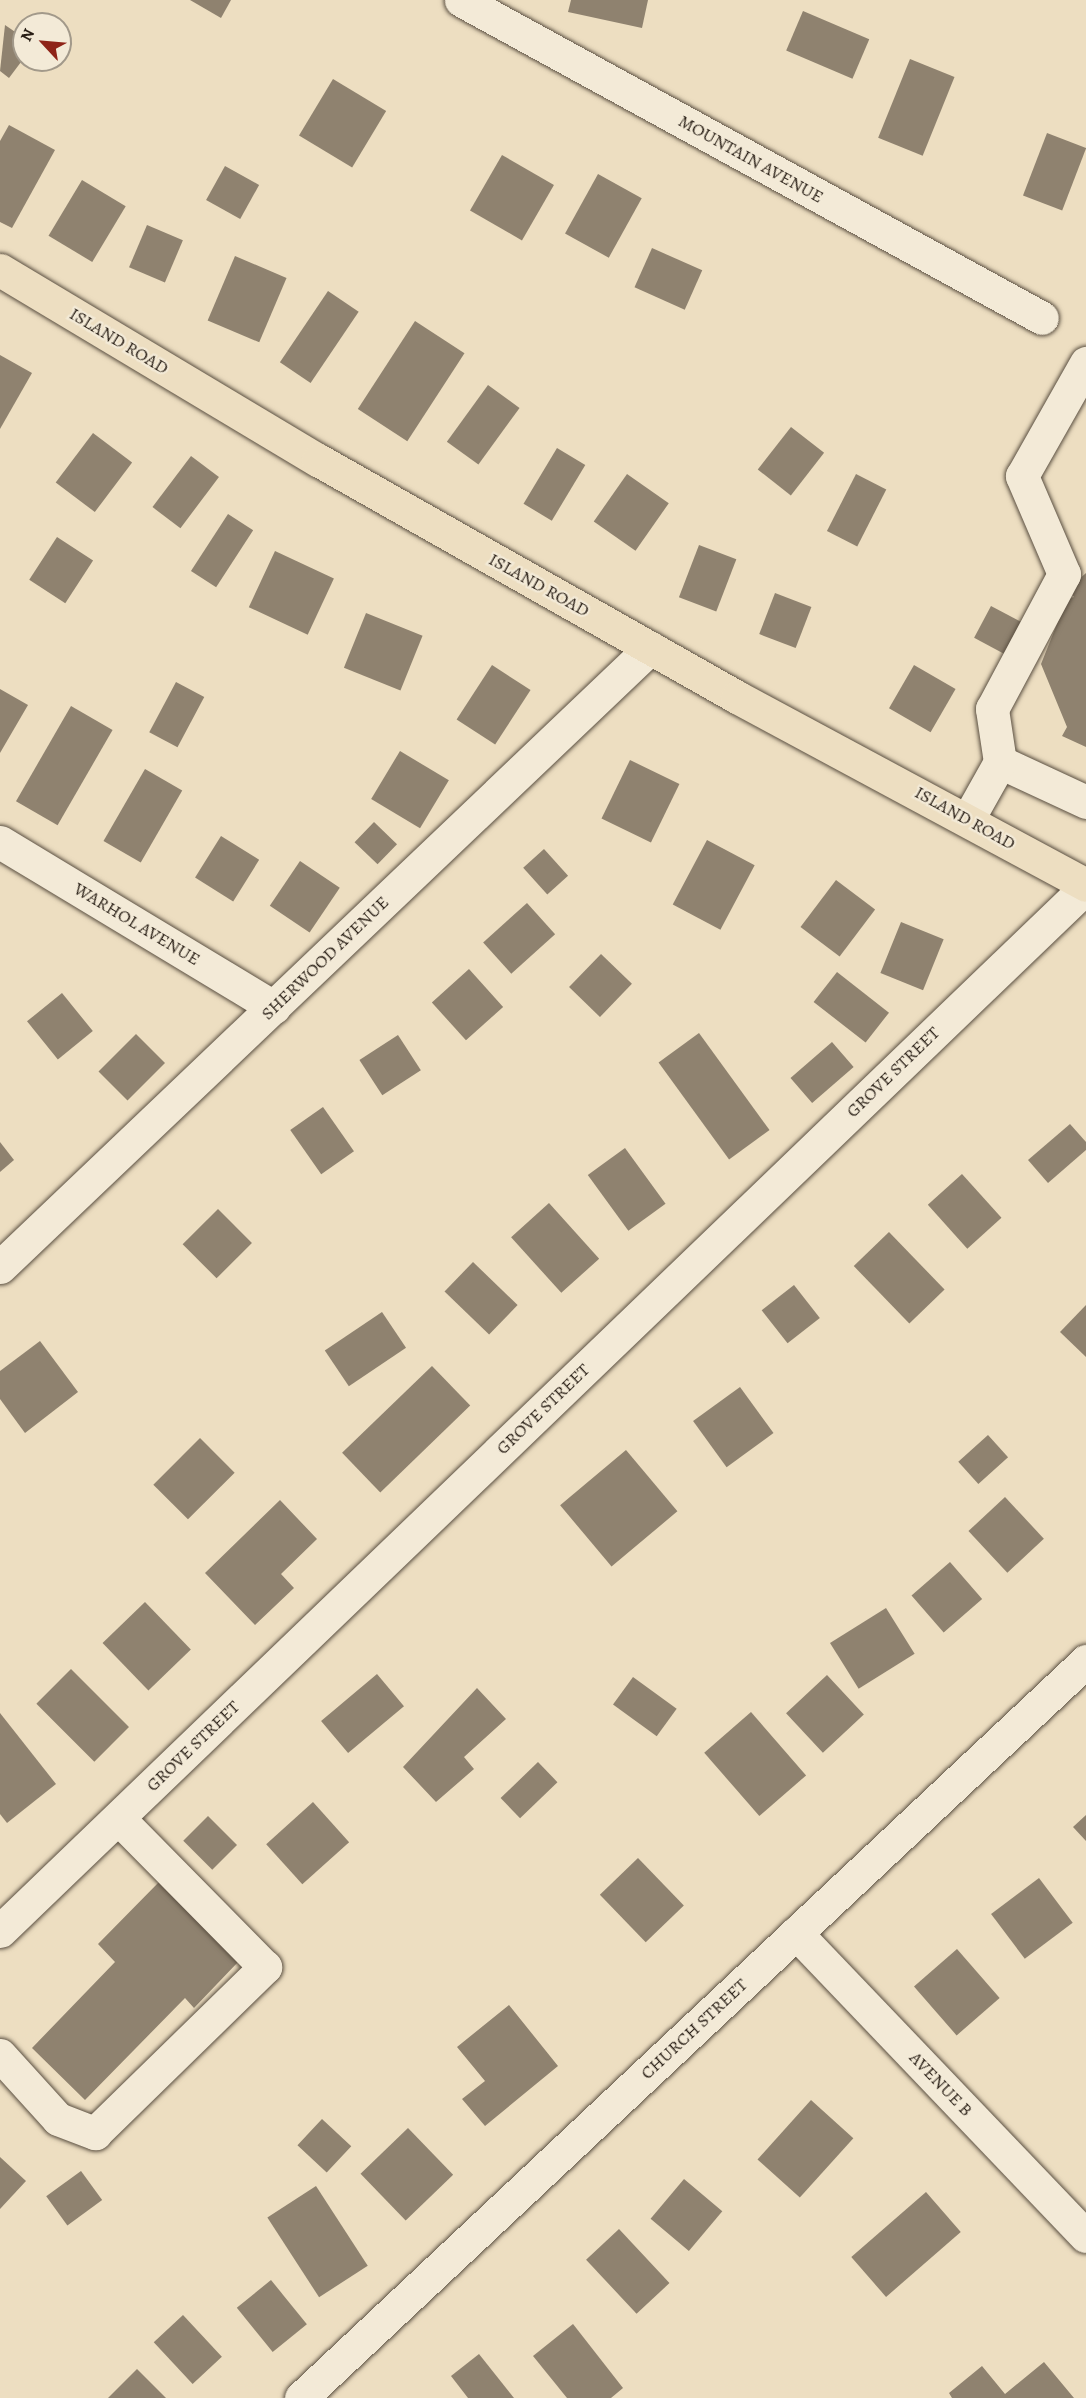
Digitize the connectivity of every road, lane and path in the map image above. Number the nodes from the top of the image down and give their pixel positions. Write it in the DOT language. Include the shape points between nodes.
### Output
graph roads {
  1 [pos="461,0"];
  2 [pos="0,270"];
  3 [pos="1041,318"];
  4 [pos="1086,363"];
  5 [pos="650,648"];
  6 [pos="1000,762"];
  7 [pos="1086,802"];
  8 [pos="968,819"];
  9 [pos="0,842"];
  10 [pos="1086,886"];
  11 [pos="274,1007"];
  12 [pos="0,1268"];
  13 [pos="1086,1661"];
  14 [pos="118,1818"];
  15 [pos="0,1931"];
  16 [pos="796,1933"];
  17 [pos="0,2055"];
  18 [pos="1086,2236"];
  19 [pos="301,2398"];
  1 -- 3 [label="street, MOUNTAIN AVENUE"];
  2 -- 5 [label="main road, ISLAND ROAD" via="318,460"];
  4 -- 6 [label="street" via="1023,476 1064,574 992,709"];
  5 -- 8 [label="main road, ISLAND ROAD"];
  5 -- 11 [label="street, SHERWOOD AVENUE"];
  6 -- 7 [label="street"];
  6 -- 8 [label="street"];
  8 -- 10 [label="main road, ISLAND ROAD"];
  9 -- 11 [label="street, WARHOL AVENUE"];
  10 -- 14 [label="street, GROVE STREET"];
  11 -- 12 [label="street, SHERWOOD AVENUE"];
  13 -- 16 [label="street, CHURCH STREET"];
  14 -- 15 [label="street, GROVE STREET"];
  14 -- 17 [label="street" via="265,1967 95,2133 58,2119"];
  16 -- 18 [label="street, AVENUE B"];
  16 -- 19 [label="street, CHURCH STREET"];
}
